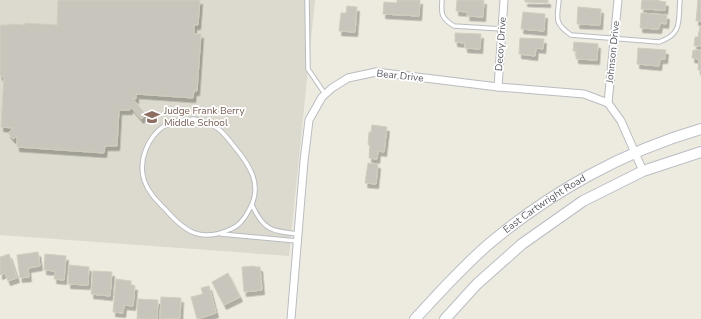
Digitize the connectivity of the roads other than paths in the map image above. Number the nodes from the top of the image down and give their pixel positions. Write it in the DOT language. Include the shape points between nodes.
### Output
graph roads {
  1 [pos="307,0"];
  2 [pos="442,0"];
  3 [pos="504,0"];
  4 [pos="559,0"];
  5 [pos="618,0"];
  6 [pos="680,0"];
  7 [pos="502,29"];
  8 [pos="614,38"];
  9 [pos="498,88"];
  10 [pos="325,94"];
  11 [pos="608,103"];
  12 [pos="701,129"];
  13 [pos="701,152"];
  14 [pos="635,153"];
  15 [pos="643,171"];
  16 [pos="252,205"];
  17 [pos="220,234"];
  18 [pos="298,234"];
  19 [pos="297,242"];
  20 [pos="291,319"];
  21 [pos="415,319"];
  22 [pos="445,319"];
  1 -- 10 [label="lane" via="308,68"];
  2 -- 7 [label="lane" via="441,14 454,26"];
  3 -- 7 [label="street, Decoy Drive"];
  4 -- 8 [label="lane" via="557,20 561,28 571,35"];
  5 -- 8 [label="street, Johnson Drive"];
  6 -- 8 [label="lane" via="677,29 672,36 659,42"];
  7 -- 9 [label="street, Decoy Drive"];
  8 -- 11 [label="street, Johnson Drive"];
  9 -- 10 [label="street, Bear Drive" via="376,72 348,78"];
  9 -- 11 [label="street, Bear Drive" via="584,94"];
  10 -- 18 [label="street, Bear Drive" via="309,120"];
  11 -- 14 [label="street" via="621,121"];
  12 -- 14 [label="main road, East Cartwright Road"];
  13 -- 15 [label="main road, East Cartwright Road"];
  14 -- 15 [label="street"];
  14 -- 21 [label="main road, East Cartwright Road" via="568,187 528,213 489,244"];
  15 -- 22 [label="main road, East Cartwright Road" via="583,201 522,244 477,284"];
  16 -- 17 [label="lane" via="245,218 234,228"];
  16 -- 17 [label="lane" via="254,176 248,162 221,130 194,119 179,120 165,126 153,136 142,164 144,179 150,193 178,224 190,232"];
  16 -- 18 [label="lane" via="266,226 275,231"];
  17 -- 19 [label="lane"];
  18 -- 19 [label="street, Bear Drive"];
  19 -- 20 [label="street, Bear Drive"];
}
